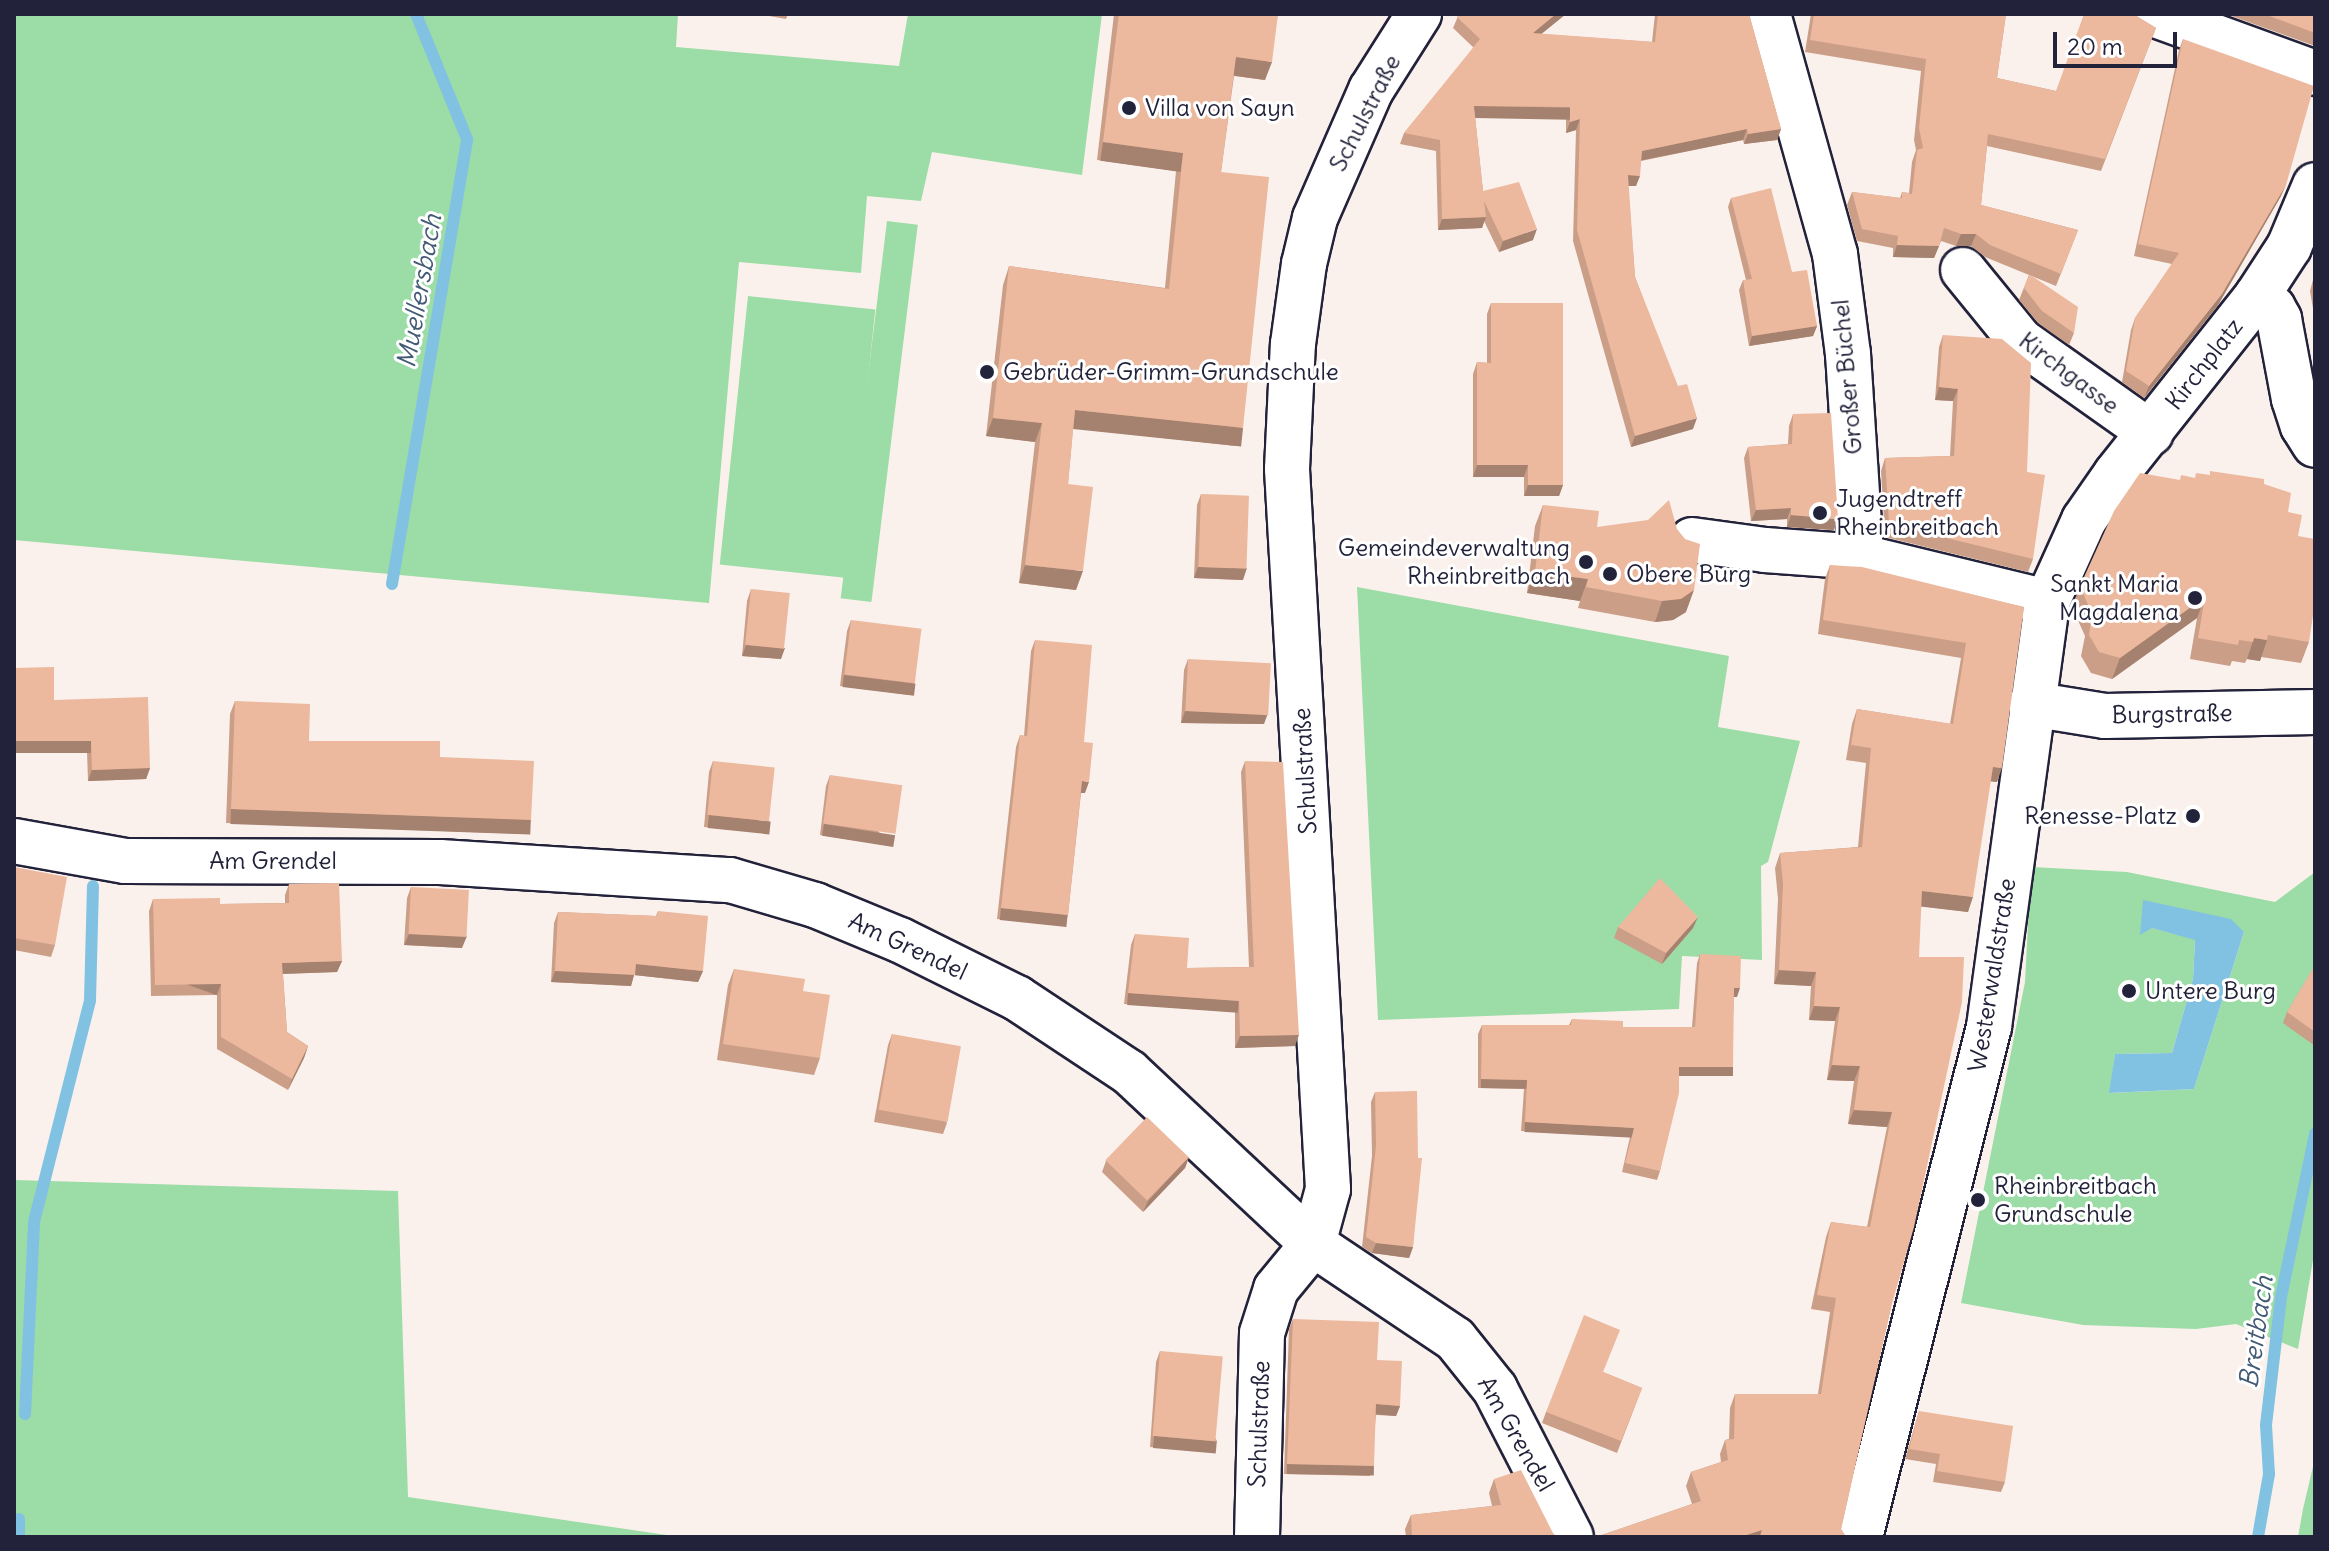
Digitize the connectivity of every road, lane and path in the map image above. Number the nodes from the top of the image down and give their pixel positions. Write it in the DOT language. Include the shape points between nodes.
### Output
graph roads {
  1 [pos="1419,14"];
  2 [pos="1768,14"];
  3 [pos="2153,14"];
  4 [pos="2315,73"];
  5 [pos="2315,185"];
  6 [pos="1963,270"];
  7 [pos="2257,296"];
  8 [pos="2151,433"];
  9 [pos="2315,445"];
  10 [pos="1692,540"];
  11 [pos="1861,557"];
  12 [pos="2047,602"];
  13 [pos="2031,704"];
  14 [pos="2315,712"];
  15 [pos="14,841"];
  16 [pos="1313,1244"];
  17 [pos="1257,1537"];
  18 [pos="1571,1537"];
  19 [pos="1860,1537"];
  1 -- 16 [label="street, Schulstraße" via="1371,90 1323,198 1304,264 1293,344 1287,469 1328,1189"];
  2 -- 11 [label="street, Großer Büchel" via="1835,254 1848,354"];
  3 -- 4 [label="street"];
  5 -- 7 [label="street, Kirchplatz" via="2289,247"];
  6 -- 8 [label="street, Kirchgasse" via="2021,341"];
  7 -- 8 [label="street, Kirchplatz"];
  7 -- 9 [label="street, Kirchplatz" via="2279,319 2294,399"];
  8 -- 12 [label="street, Westerwaldstraße" via="2084,520"];
  10 -- 11 [label="street"];
  11 -- 12 [label="street"];
  12 -- 13 [label="street, Westerwaldstraße"];
  13 -- 14 [label="street, Burgstraße" via="2105,716"];
  13 -- 19 [label="street, Westerwaldstraße" via="1989,1027"];
  15 -- 16 [label="street, Am Grendel" via="125,861 440,862 730,880 815,905 1017,998 1129,1072"];
  16 -- 17 [label="street, Schulstraße" via="1276,1289 1262,1333"];
  16 -- 18 [label="street, Am Grendel" via="1455,1339 1495,1389"];
}
